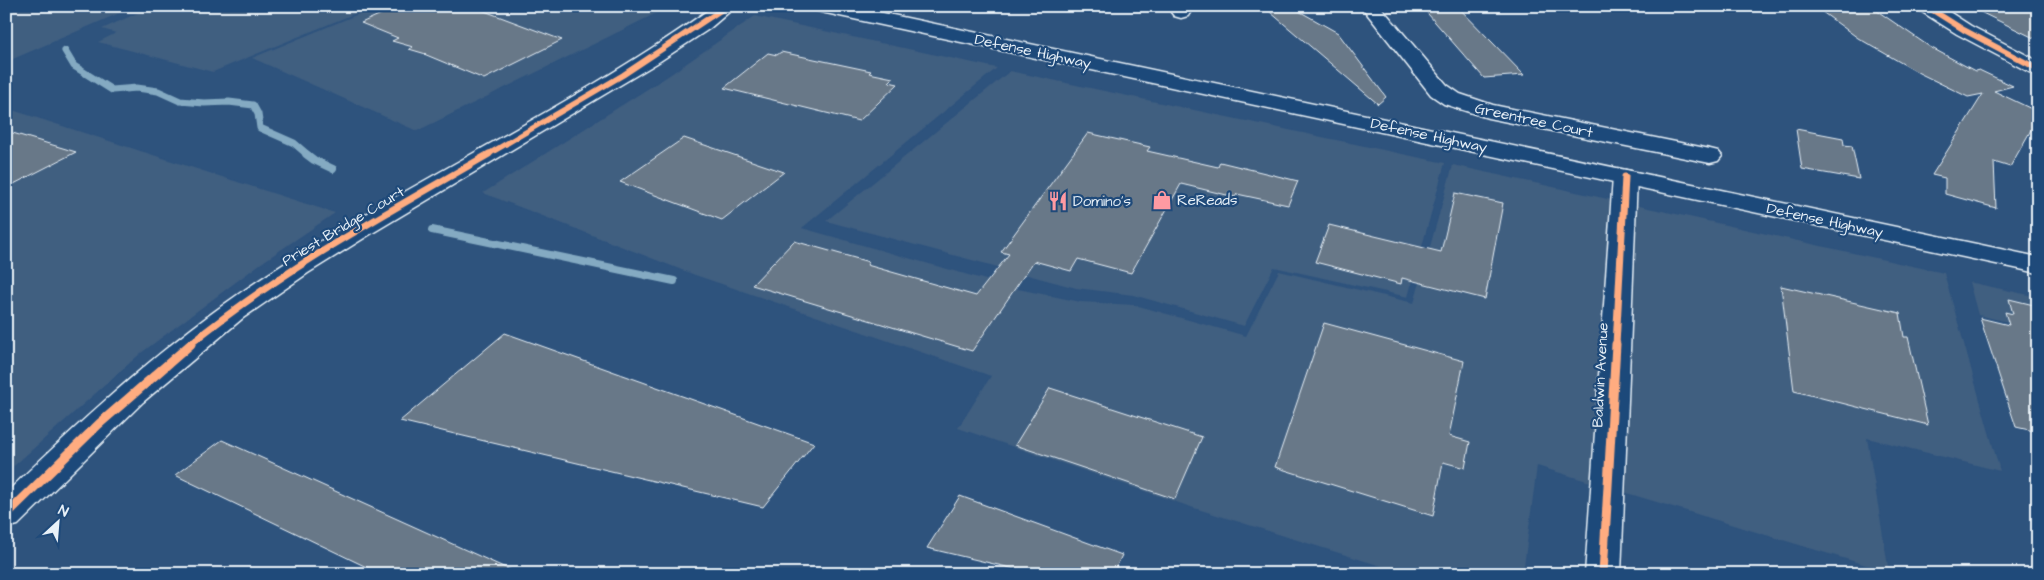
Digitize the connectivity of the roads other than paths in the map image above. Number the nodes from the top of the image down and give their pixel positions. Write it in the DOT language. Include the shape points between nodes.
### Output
graph roads {
  1 [pos="727,6"];
  2 [pos="820,6"];
  3 [pos="1370,6"];
  4 [pos="1926,6"];
  5 [pos="2038,69"];
  6 [pos="1710,156"];
  7 [pos="1625,177"];
  8 [pos="2038,265"];
  9 [pos="6,515"];
  10 [pos="1603,574"];
  1 -- 9 [label="street, Priest Bridge Court" via="628,74 267,288 194,343 107,417"];
  2 -- 7 [label="street, Defense Highway"];
  3 -- 6 [label="street, Greentree Court" via="1439,90 1452,99 1488,112"];
  4 -- 5 [label="street"];
  7 -- 8 [label="street, Defense Highway"];
  7 -- 10 [label="street, Baldwin Avenue"];
}
